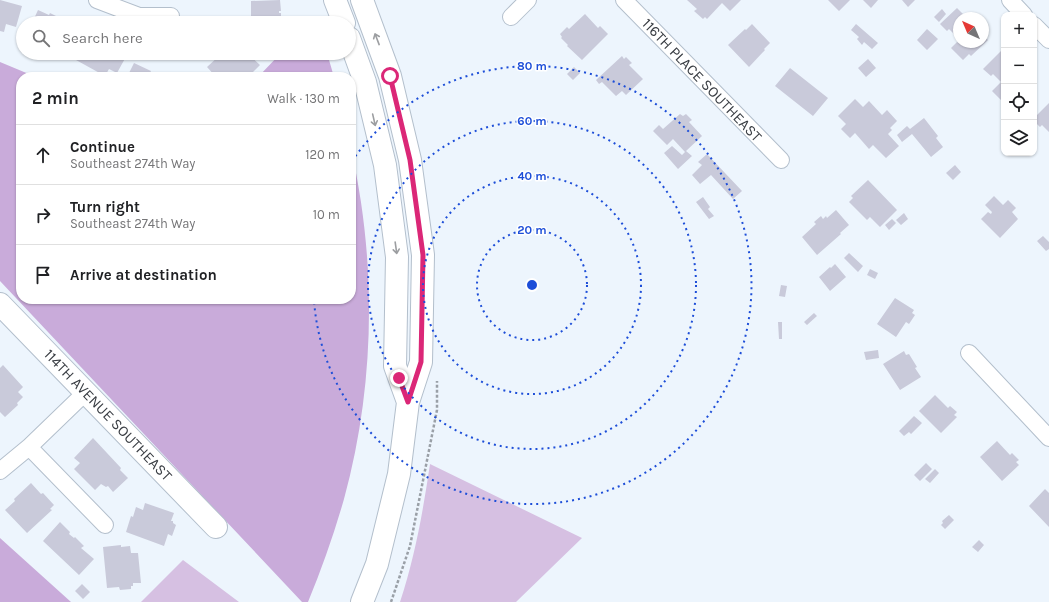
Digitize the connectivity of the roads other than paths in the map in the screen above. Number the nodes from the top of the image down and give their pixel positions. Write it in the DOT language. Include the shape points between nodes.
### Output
graph roads {
  1 [pos="97,0"];
  2 [pos="335,0"];
  3 [pos="362,0"];
  4 [pos="528,0"];
  5 [pos="624,0"];
  6 [pos="1010,0"];
  7 [pos="1021,12"];
  8 [pos="171,16"];
  9 [pos="341,16"];
  10 [pos="511,17"];
  11 [pos="1037,28"];
  12 [pos="1049,40"];
  13 [pos="356,57"];
  14 [pos="781,160"];
  15 [pos="0,304"];
  16 [pos="970,353"];
  17 [pos="86,392"];
  18 [pos="408,402"];
  19 [pos="1049,438"];
  20 [pos="29,447"];
  21 [pos="0,471"];
  22 [pos="105,525"];
  23 [pos="216,527"];
  24 [pos="362,602"];
  1 -- 8 [label="street" via="139,16"];
  2 -- 9 [label="main road"];
  18 -- 3 [label="main road, one-way" via="421,362 423,255 410,160 390,76"];
  4 -- 10 [label="street"];
  5 -- 14 [label="street, 116TH PLACE SOUTHEAST"];
  6 -- 7 [label="street"];
  11 -- 12 [label="street"];
  13 -- 18 [label="main road, one-way" via="365,82 385,165 397,257 395,366"];
  15 -- 17 [label="main road, 114TH AVENUE SOUTHEAST"];
  16 -- 19 [label="street"];
  17 -- 20 [label="street"];
  17 -- 23 [label="main road, 114TH AVENUE SOUTHEAST"];
  18 -- 24 [label="main road" via="399,474 377,564"];
  20 -- 21 [label="street"];
  20 -- 22 [label="street"];
}
